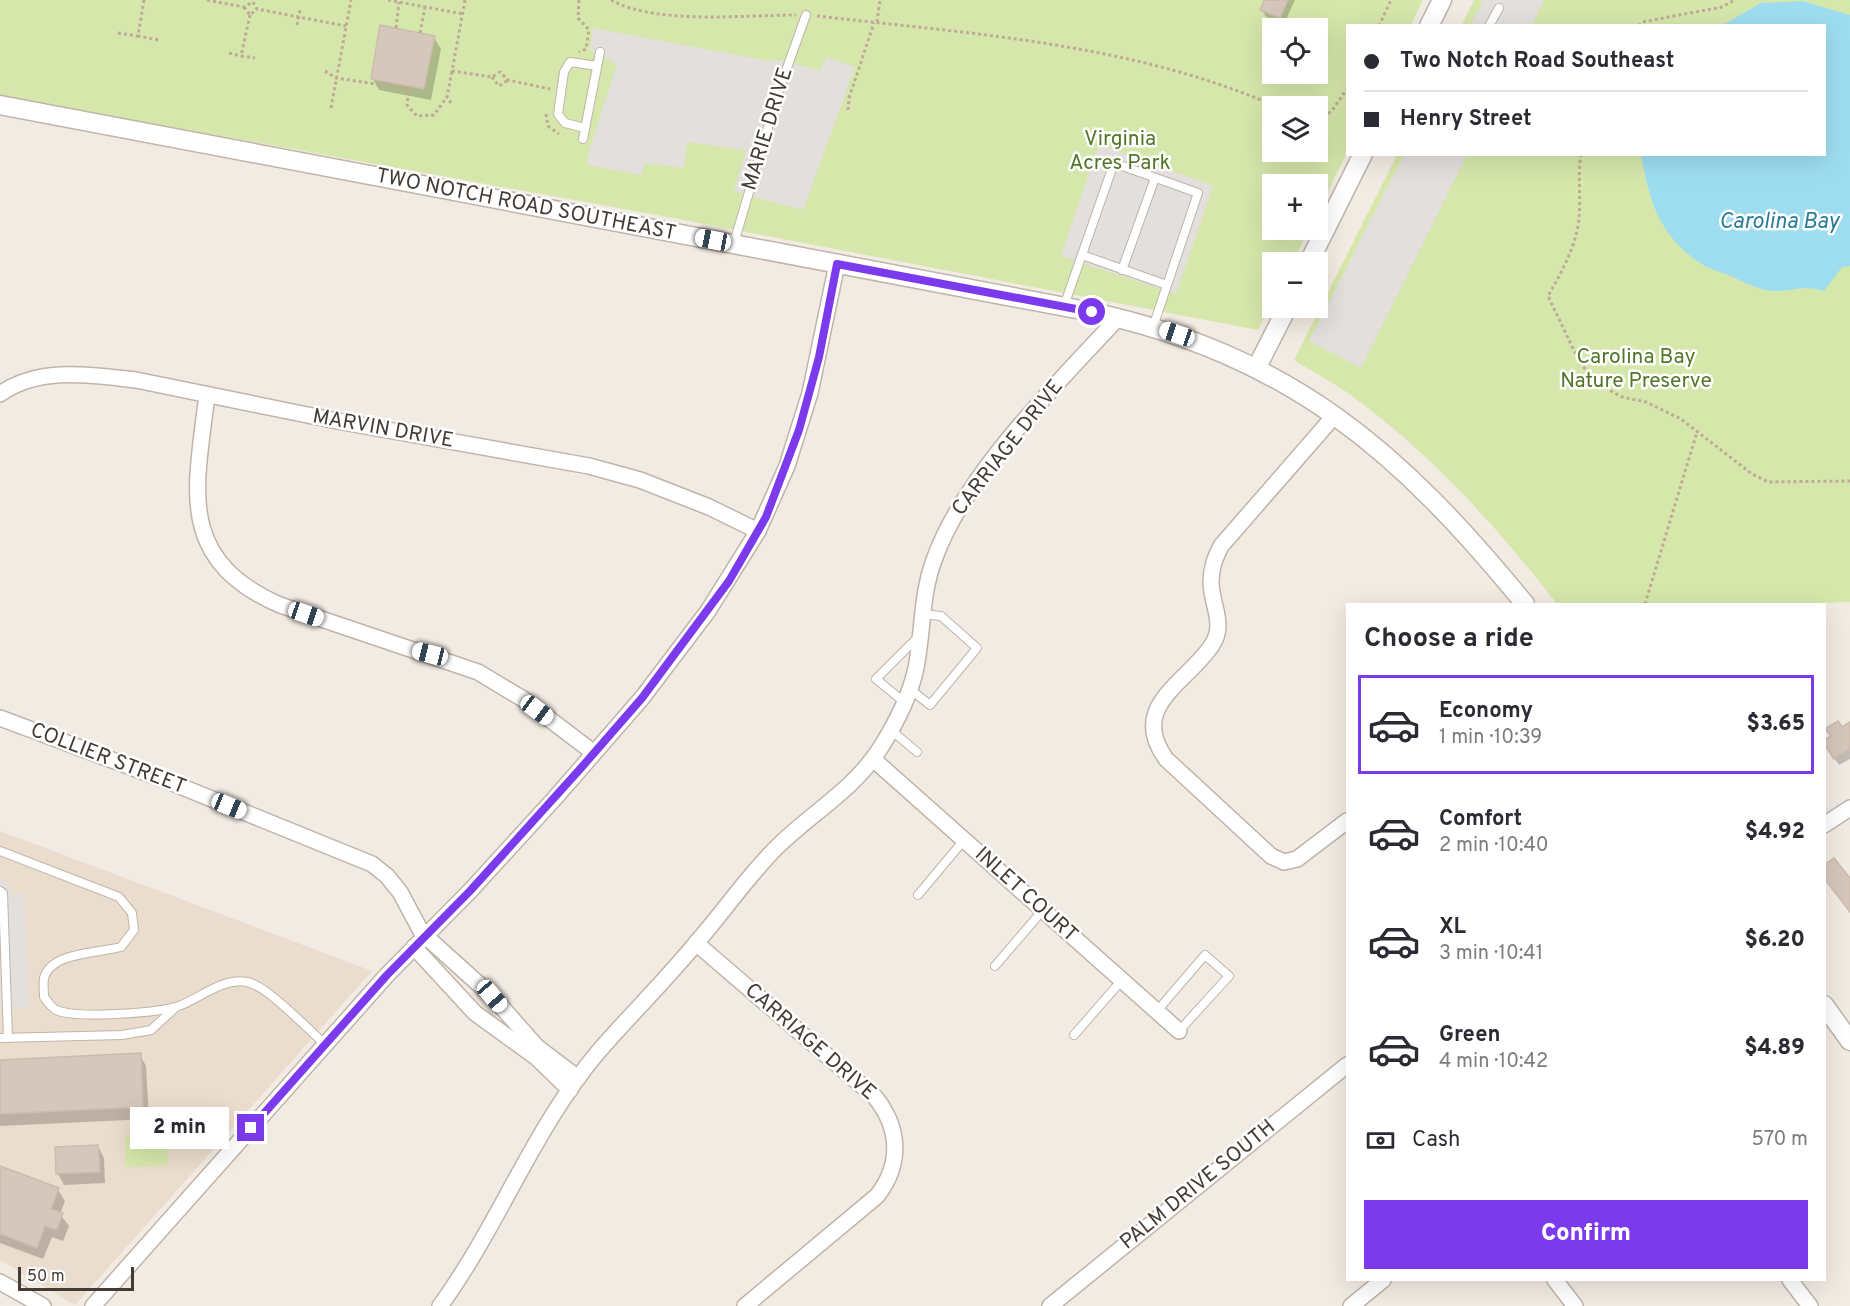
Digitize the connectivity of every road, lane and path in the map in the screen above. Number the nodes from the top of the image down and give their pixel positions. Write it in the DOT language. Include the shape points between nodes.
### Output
graph roads {
  1 [pos="144,0"];
  2 [pos="207,0"];
  3 [pos="351,0"];
  4 [pos="388,0"];
  5 [pos="465,0"];
  6 [pos="611,0"];
  7 [pos="880,0"];
  8 [pos="1391,0"];
  9 [pos="1442,0"];
  10 [pos="1734,0"];
  11 [pos="253,1"];
  12 [pos="399,2"];
  13 [pos="244,7"];
  14 [pos="424,7"];
  15 [pos="1499,8"];
  16 [pos="257,9"];
  17 [pos="300,10"];
  18 [pos="463,14"];
  19 [pos="250,15"];
  20 [pos="806,15"];
  21 [pos="299,17"];
  22 [pos="876,23"];
  23 [pos="1380,24"];
  24 [pos="1430,24"];
  25 [pos="1490,24"];
  26 [pos="1640,24"];
  27 [pos="297,25"];
  28 [pos="346,26"];
  29 [pos="396,28"];
  30 [pos="118,33"];
  31 [pos="420,33"];
  32 [pos="138,36"];
  33 [pos="159,40"];
  34 [pos="229,52"];
  35 [pos="600,52"];
  36 [pos="241,56"];
  37 [pos="255,58"];
  38 [pos="597,66"];
  39 [pos="452,70"];
  40 [pos="325,71"];
  41 [pos="492,77"];
  42 [pos="336,78"];
  43 [pos="508,80"];
  44 [pos="550,89"];
  45 [pos="1346,90"];
  46 [pos="447,98"];
  47 [pos="1262,101"];
  48 [pos="451,103"];
  49 [pos="0,105"];
  50 [pos="330,108"];
  51 [pos="848,110"];
  52 [pos="1328,113"];
  53 [pos="585,128"];
  54 [pos="582,139"];
  55 [pos="1362,156"];
  56 [pos="1581,156"];
  57 [pos="1155,178"];
  58 [pos="734,244"];
  59 [pos="1314,252"];
  60 [pos="1082,255"];
  61 [pos="837,264"];
  62 [pos="1122,270"];
  63 [pos="1167,285"];
  64 [pos="1064,306"];
  65 [pos="1118,318"];
  66 [pos="1282,318"];
  67 [pos="1153,327"];
  68 [pos="1257,367"];
  69 [pos="0,394"];
  70 [pos="207,395"];
  71 [pos="1335,415"];
  72 [pos="1697,432"];
  73 [pos="1850,481"];
  74 [pos="758,531"];
  75 [pos="1524,603"];
  76 [pos="1645,603"];
  77 [pos="922,614"];
  78 [pos="920,635"];
  79 [pos="907,696"];
  80 [pos="0,718"];
  81 [pos="891,730"];
  82 [pos="917,752"];
  83 [pos="594,753"];
  84 [pos="873,759"];
  85 [pos="1850,808"];
  86 [pos="1346,822"];
  87 [pos="1826,824"];
  88 [pos="964,840"];
  89 [pos="0,851"];
  90 [pos="0,891"];
  91 [pos="918,895"];
  92 [pos="1043,910"];
  93 [pos="426,935"];
  94 [pos="696,944"];
  95 [pos="414,947"];
  96 [pos="995,966"];
  97 [pos="1122,980"];
  98 [pos="178,1006"];
  99 [pos="4,1008"];
  100 [pos="1826,1008"];
  101 [pos="1157,1011"];
  102 [pos="1179,1031"];
  103 [pos="1074,1035"];
  104 [pos="4,1038"];
  105 [pos="1850,1041"];
  106 [pos="325,1044"];
  107 [pos="1346,1066"];
  108 [pos="574,1084"];
  109 [pos="1382,1281"];
  110 [pos="1556,1281"];
  111 [pos="1791,1281"];
  112 [pos="0,1282"];
  113 [pos="43,1306"];
  114 [pos="93,1306"];
  115 [pos="440,1306"];
  116 [pos="745,1306"];
  117 [pos="1050,1306"];
  118 [pos="1351,1306"];
  119 [pos="1575,1306"];
  120 [pos="1809,1306"];
  1 -- 32 [label="path"];
  2 -- 13 [label="path"];
  3 -- 28 [label="path"];
  4 -- 12 [label="path"];
  5 -- 18 [label="path"];
  6 -- 20 [label="path" via="644,11 692,16"];
  7 -- 22 [label="path"];
  8 -- 23 [label="path"];
  9 -- 24 [label="street"];
  10 -- 26 [label="path" via="1722,7"];
  11 -- 13 [label="path"];
  11 -- 16 [label="path"];
  12 -- 14 [label="path"];
  12 -- 29 [label="path"];
  13 -- 19 [label="path"];
  14 -- 18 [label="path"];
  14 -- 31 [label="path"];
  15 -- 25 [label="lane"];
  16 -- 19 [label="path"];
  16 -- 21 [label="path"];
  17 -- 21 [label="path"];
  18 -- 39 [label="path"];
  19 -- 36 [label="path"];
  20 -- 22 [label="path"];
  20 -- 58 [label="lane, MARIE DRIVE" via="779,90"];
  21 -- 27 [label="path"];
  21 -- 28 [label="path"];
  22 -- 47 [label="path" via="1100,52 1180,71"];
  22 -- 51 [label="path"];
  28 -- 42 [label="path"];
  30 -- 32 [label="path"];
  32 -- 33 [label="path"];
  34 -- 36 [label="path"];
  35 -- 38 [label="lane"];
  36 -- 37 [label="path"];
  38 -- 53 [label="lane"];
  38 -- 53 [label="lane" via="570,62 564,72 558,114 565,123"];
  39 -- 41 [label="path"];
  39 -- 46 [label="path"];
  40 -- 42 [label="path"];
  41 -- 43 [label="path" via="500,72"];
  41 -- 43 [label="path" via="499,86"];
  42 -- 46 [label="path" via="406,87 410,89 407,105 417,116 434,116"];
  42 -- 50 [label="path"];
  43 -- 44 [label="path"];
  45 -- 52 [label="path"];
  46 -- 48 [label="path"];
  49 -- 58 [label="street, TWO NOTCH ROAD SOUTHEAST"];
  53 -- 54 [label="lane"];
  55 -- 59 [label="street"];
  56 -- 72 [label="path" via="1579,224 1568,262 1548,296 1563,332 1581,365 1609,390 1622,398 1646,402 1681,419"];
  57 -- 60 [label="lane" via="1114,163"];
  57 -- 62 [label="lane"];
  57 -- 63 [label="lane" via="1198,193"];
  58 -- 61 [label="street, TWO NOTCH ROAD SOUTHEAST"];
  60 -- 62 [label="lane"];
  60 -- 64 [label="lane"];
  61 -- 64 [label="street, TWO NOTCH ROAD SOUTHEAST"];
  61 -- 74 [label="street" via="819,357 799,430"];
  62 -- 63 [label="lane"];
  63 -- 67 [label="lane"];
  64 -- 65 [label="street, TWO NOTCH ROAD SOUTHEAST"];
  65 -- 67 [label="street, TWO NOTCH ROAD SOUTHEAST"];
  65 -- 77 [label="street, CARRIAGE DRIVE" via="1050,391 960,507 932,564"];
  66 -- 68 [label="street"];
  67 -- 68 [label="street, TWO NOTCH ROAD SOUTHEAST"];
  68 -- 71 [label="street, TWO NOTCH ROAD SOUTHEAST"];
  69 -- 70 [label="street, MARVIN DRIVE" via="34,378 77,375 136,380"];
  70 -- 74 [label="street, MARVIN DRIVE" via="598,468 709,507"];
  70 -- 83 [label="street" via="196,503 214,554 235,578 280,605 478,672 523,699"];
  71 -- 75 [label="street, TWO NOTCH ROAD SOUTHEAST" via="1375,445 1428,495"];
  71 -- 86 [label="street" via="1221,546 1213,561 1211,584 1220,627 1213,644 1156,706 1154,743 1166,759 1270,856 1284,862 1297,859"];
  72 -- 73 [label="path" via="1768,482"];
  72 -- 76 [label="path"];
  74 -- 83 [label="street" via="708,611"];
  77 -- 78 [label="street, CARRIAGE DRIVE"];
  77 -- 79 [label="lane" via="941,616 977,648 930,705"];
  78 -- 79 [label="street, CARRIAGE DRIVE"];
  78 -- 79 [label="lane" via="876,679"];
  79 -- 81 [label="street, CARRIAGE DRIVE"];
  80 -- 93 [label="street, COLLIER STREET" via="360,858 392,881"];
  81 -- 82 [label="lane"];
  81 -- 84 [label="street, CARRIAGE DRIVE"];
  83 -- 93 [label="street"];
  84 -- 88 [label="street, INLET COURT"];
  84 -- 94 [label="street, CARRIAGE DRIVE" via="843,792 778,846"];
  85 -- 87 [label="street"];
  88 -- 91 [label="lane"];
  88 -- 92 [label="street, INLET COURT"];
  89 -- 98 [label="lane" via="119,897 132,913 134,930 121,947 74,955 54,963 45,977 44,998 55,1010 139,1013"];
  90 -- 99 [label="lane"];
  92 -- 96 [label="lane"];
  92 -- 97 [label="street, INLET COURT"];
  93 -- 95 [label="street"];
  93 -- 108 [label="street, COLLIER STREET" via="492,996"];
  94 -- 108 [label="street, CARRIAGE DRIVE"];
  94 -- 116 [label="street, CARRIAGE DRIVE" via="875,1097 889,1118 895,1141 890,1176 877,1196"];
  95 -- 106 [label="street"];
  95 -- 108 [label="street" via="475,1012"];
  97 -- 101 [label="street, INLET COURT"];
  97 -- 103 [label="lane"];
  98 -- 104 [label="lane" via="151,1030 122,1035"];
  98 -- 106 [label="lane" via="229,983 246,981 263,988"];
  99 -- 104 [label="lane"];
  100 -- 105 [label="street"];
  101 -- 102 [label="street, INLET COURT"];
  101 -- 102 [label="lane" via="1205,955 1229,976"];
  106 -- 114 [label="street"];
  107 -- 117 [label="street, PALM DRIVE SOUTH"];
  108 -- 115 [label="street, CARRIAGE DRIVE"];
  109 -- 118 [label="street"];
  110 -- 119 [label="street"];
  111 -- 120 [label="street"];
  112 -- 113 [label="street"];
}
